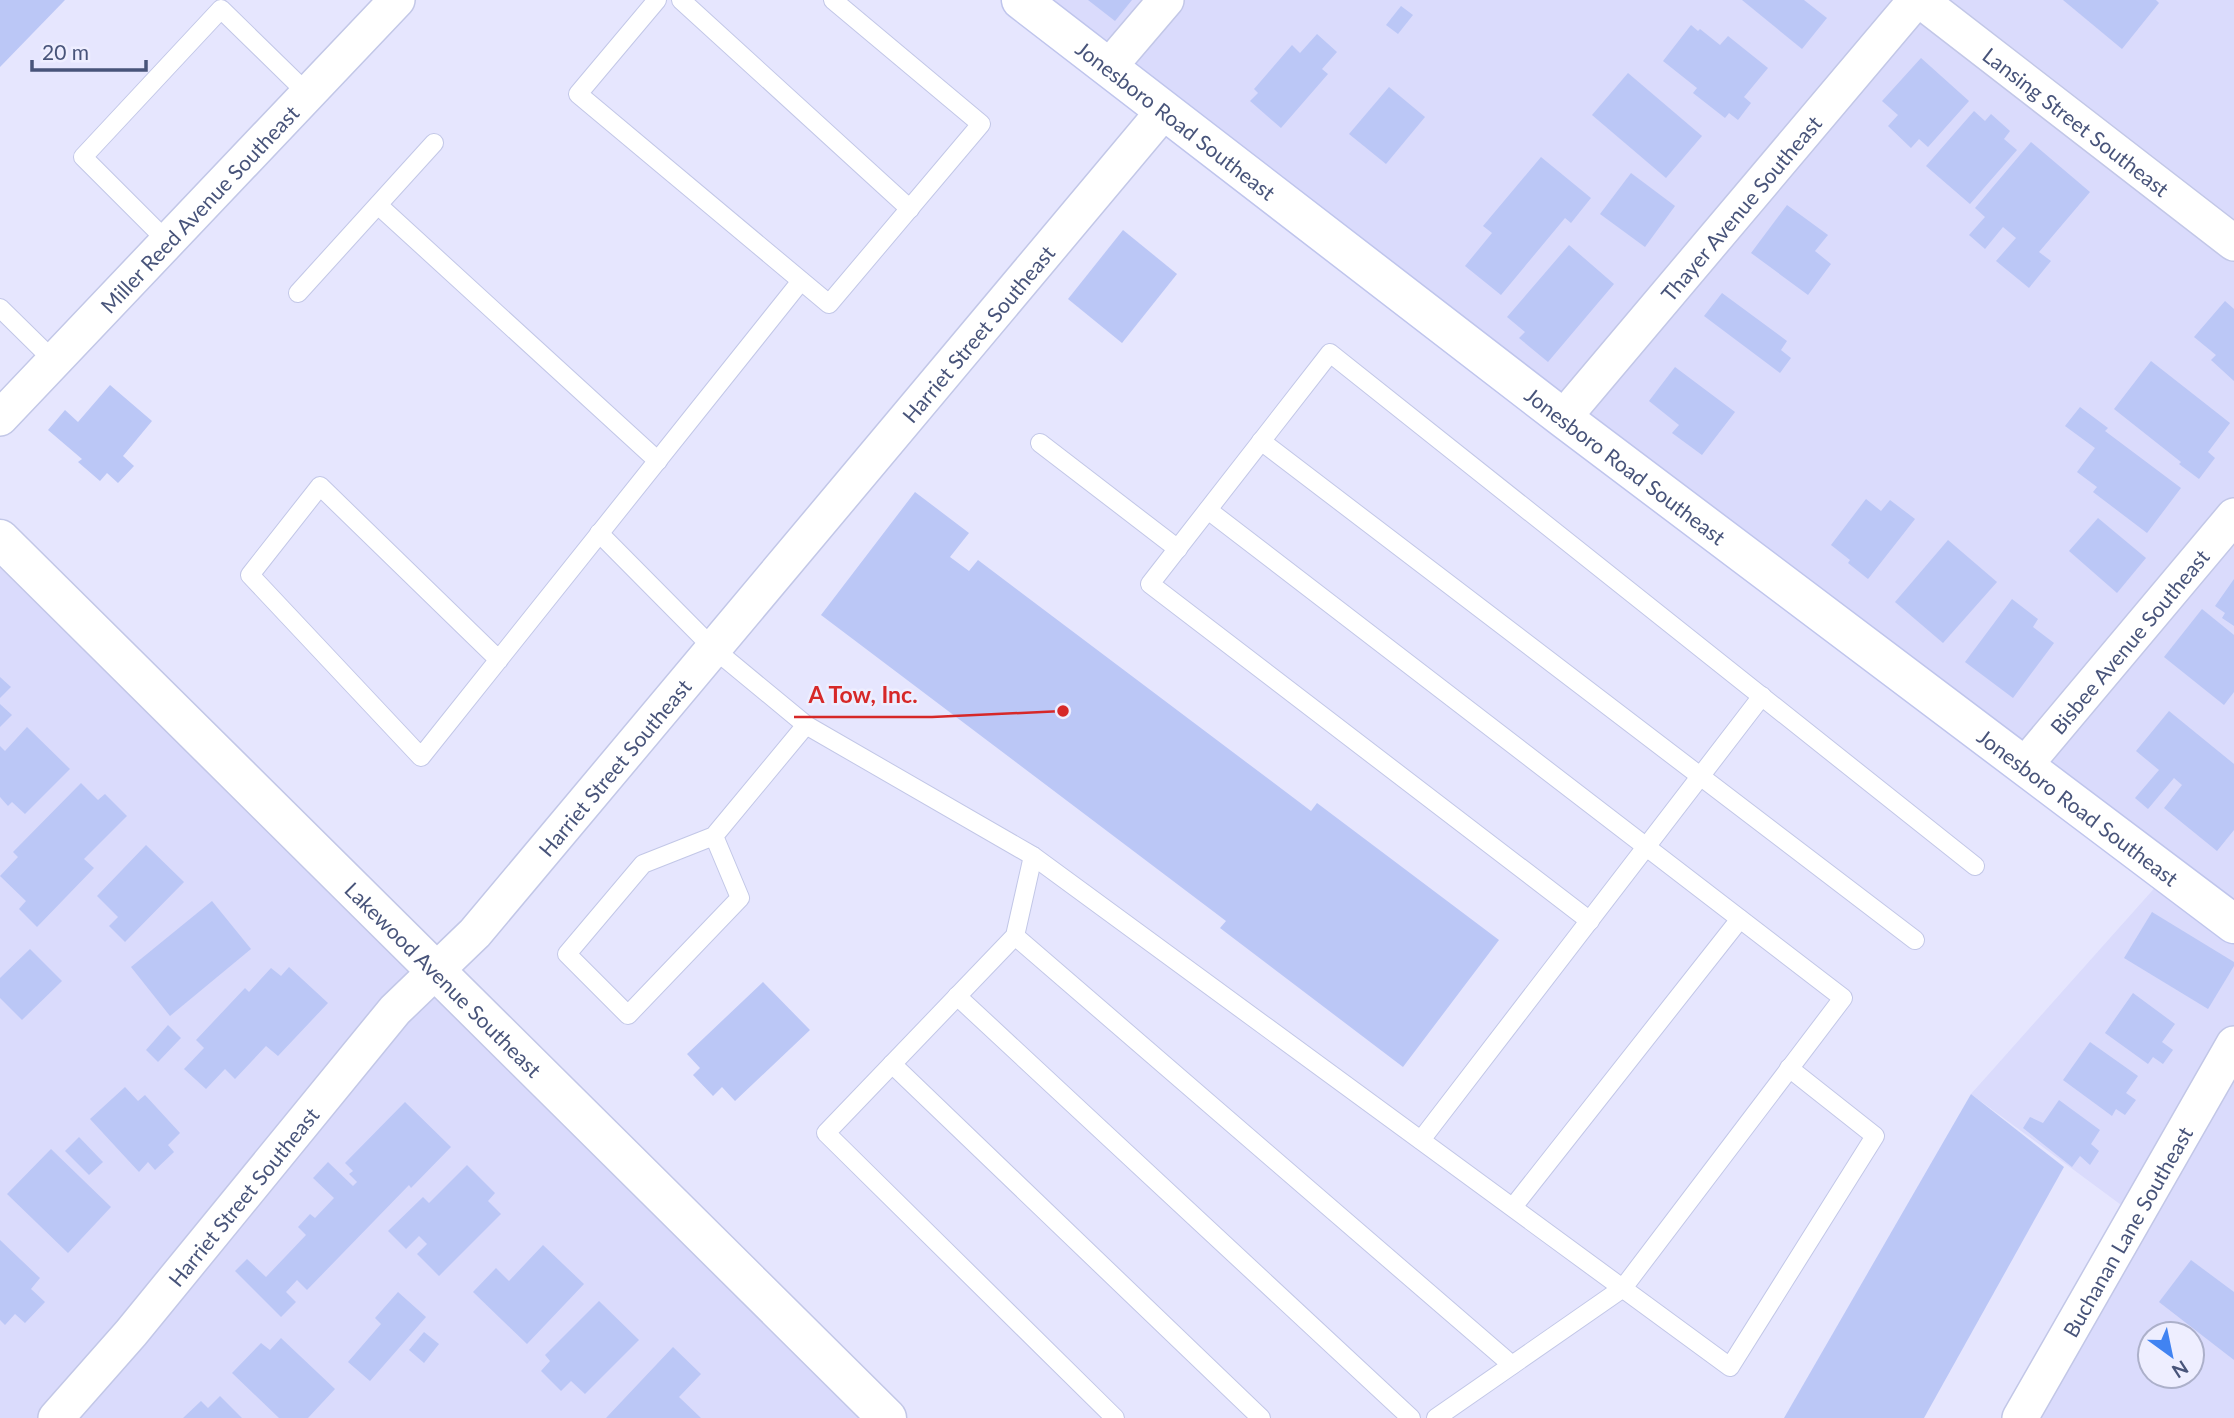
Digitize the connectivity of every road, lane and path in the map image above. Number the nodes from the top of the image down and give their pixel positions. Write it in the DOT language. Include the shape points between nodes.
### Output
graph roads {
  1 [pos="397,0"];
  2 [pos="657,0"];
  3 [pos="681,0"];
  4 [pos="833,0"];
  5 [pos="1021,0"];
  6 [pos="1166,0"];
  7 [pos="1918,0"];
  8 [pos="1108,68"];
  9 [pos="308,94"];
  10 [pos="1164,111"];
  11 [pos="434,144"];
  12 [pos="378,205"];
  13 [pos="910,209"];
  14 [pos="167,242"];
  15 [pos="2234,243"];
  16 [pos="801,281"];
  17 [pos="298,293"];
  18 [pos="0,308"];
  19 [pos="54,361"];
  20 [pos="0,418"];
  21 [pos="1563,418"];
  22 [pos="1261,441"];
  23 [pos="1040,443"];
  24 [pos="657,461"];
  25 [pos="1208,510"];
  26 [pos="2234,516"];
  27 [pos="599,533"];
  28 [pos="0,540"];
  29 [pos="1178,549"];
  30 [pos="715,649"];
  31 [pos="499,660"];
  32 [pos="1762,696"];
  33 [pos="806,725"];
  34 [pos="2024,766"];
  35 [pos="1700,776"];
  36 [pos="714,835"];
  37 [pos="1647,846"];
  38 [pos="1033,856"];
  39 [pos="1975,866"];
  40 [pos="1740,919"];
  41 [pos="1590,921"];
  42 [pos="2234,924"];
  43 [pos="1014,936"];
  44 [pos="1915,940"];
  45 [pos="436,970"];
  46 [pos="957,996"];
  47 [pos="2234,1044"];
  48 [pos="892,1064"];
  49 [pos="1789,1068"];
  50 [pos="1421,1140"];
  51 [pos="1513,1207"];
  52 [pos="1623,1288"];
  53 [pos="1512,1365"];
  54 [pos="56,1418"];
  55 [pos="887,1418"];
  56 [pos="1115,1418"];
  57 [pos="1261,1418"];
  58 [pos="1411,1418"];
  59 [pos="1436,1418"];
  60 [pos="2020,1418"];
  1 -- 9 [label="street, Miller Reed Avenue Southeast"];
  2 -- 16 [label="lane" via="578,94"];
  3 -- 13 [label="lane"];
  4 -- 13 [label="lane" via="981,124"];
  5 -- 8 [label="main road, Jonesboro Road Southeast"];
  6 -- 8 [label="street"];
  7 -- 15 [label="street, Lansing Street Southeast"];
  7 -- 21 [label="street, Thayer Avenue Southeast"];
  8 -- 10 [label="main road, Jonesboro Road Southeast"];
  9 -- 14 [label="street, Miller Reed Avenue Southeast"];
  9 -- 14 [label="lane" via="221,9 83,157"];
  10 -- 21 [label="main road, Jonesboro Road Southeast"];
  10 -- 30 [label="street, Harriet Street Southeast"];
  11 -- 12 [label="lane"];
  12 -- 17 [label="lane"];
  12 -- 24 [label="lane"];
  13 -- 16 [label="lane" via="829,304"];
  14 -- 19 [label="street, Miller Reed Avenue Southeast"];
  16 -- 24 [label="lane"];
  18 -- 19 [label="lane"];
  19 -- 20 [label="street, Miller Reed Avenue Southeast"];
  21 -- 34 [label="main road, Jonesboro Road Southeast"];
  22 -- 25 [label="lane"];
  22 -- 32 [label="lane" via="1330,353"];
  22 -- 35 [label="lane"];
  23 -- 29 [label="lane"];
  24 -- 27 [label="lane"];
  25 -- 29 [label="lane"];
  25 -- 37 [label="lane"];
  26 -- 34 [label="street, Bisbee Avenue Southeast"];
  27 -- 30 [label="lane"];
  27 -- 31 [label="lane"];
  28 -- 45 [label="main road, Lakewood Avenue Southeast"];
  29 -- 41 [label="lane" via="1150,584"];
  30 -- 33 [label="lane"];
  30 -- 45 [label="street, Harriet Street Southeast" via="475,933"];
  31 -- 31 [label="lane" via="320,486 250,575 421,757"];
  32 -- 35 [label="lane"];
  32 -- 39 [label="lane"];
  33 -- 36 [label="lane"];
  33 -- 38 [label="lane"];
  34 -- 42 [label="main road, Jonesboro Road Southeast"];
  35 -- 37 [label="lane"];
  35 -- 44 [label="lane"];
  36 -- 36 [label="lane" via="643,864 567,954 628,1014 740,898"];
  37 -- 40 [label="lane"];
  37 -- 41 [label="lane"];
  38 -- 43 [label="lane"];
  38 -- 50 [label="lane"];
  40 -- 49 [label="lane" via="1843,998"];
  40 -- 51 [label="lane"];
  41 -- 50 [label="lane"];
  43 -- 46 [label="lane"];
  43 -- 53 [label="lane"];
  45 -- 54 [label="street, Harriet Street Southeast" via="395,1010"];
  45 -- 55 [label="main road, Lakewood Avenue Southeast"];
  46 -- 48 [label="lane"];
  46 -- 58 [label="lane"];
  47 -- 60 [label="street, Buchanan Lane Southeast"];
  48 -- 56 [label="lane" via="826,1133"];
  48 -- 57 [label="lane"];
  49 -- 52 [label="lane"];
  49 -- 52 [label="lane" via="1875,1136 1730,1367"];
  50 -- 51 [label="lane"];
  51 -- 52 [label="lane"];
  52 -- 53 [label="lane"];
  53 -- 59 [label="lane"];
}
